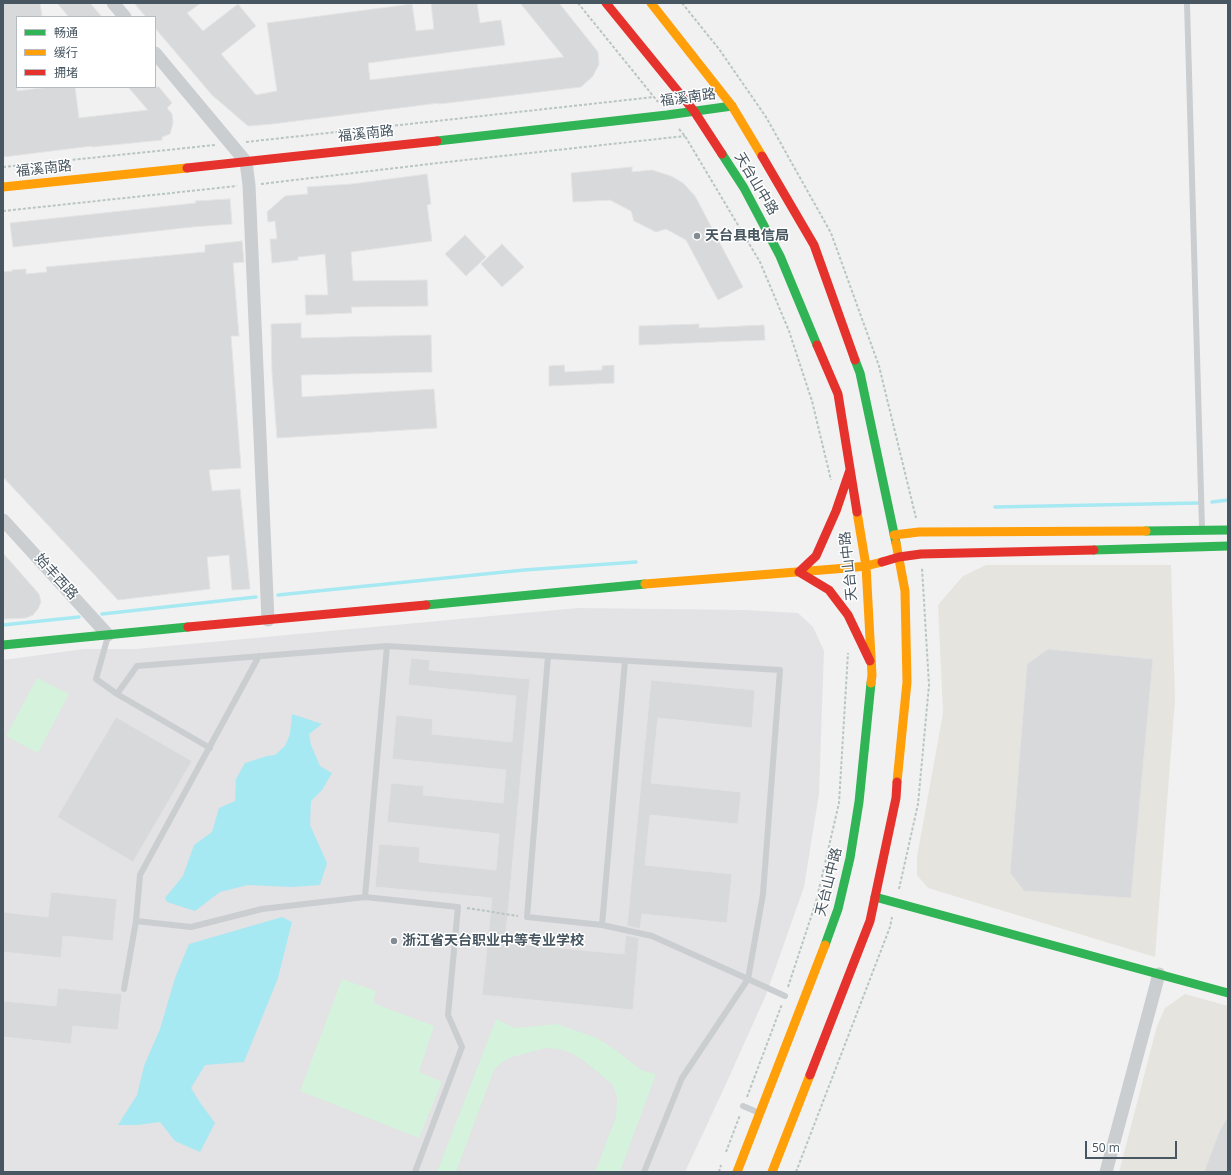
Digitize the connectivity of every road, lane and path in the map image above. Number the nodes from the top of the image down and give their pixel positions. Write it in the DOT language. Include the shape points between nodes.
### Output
graph roads {
  1 [pos="113,3"];
  2 [pos="606,3"];
  3 [pos="651,3"];
  4 [pos="1188,3"];
  5 [pos="124,16"];
  6 [pos="156,53"];
  7 [pos="654,97"];
  8 [pos="732,106"];
  9 [pos="694,111"];
  10 [pos="685,136"];
  11 [pos="231,143"];
  12 [pos="246,162"];
  13 [pos="3,167"];
  14 [pos="249,185"];
  15 [pos="3,187"];
  16 [pos="3,211"];
  17 [pos="850,470"];
  18 [pos="3,520"];
  19 [pos="1228,530"];
  20 [pos="1202,531"];
  21 [pos="894,535"];
  22 [pos="1228,546"];
  23 [pos="899,557"];
  24 [pos="866,566"];
  25 [pos="799,572"];
  26 [pos="268,620"];
  27 [pos="108,635"];
  28 [pos="3,645"];
  29 [pos="387,646"];
  30 [pos="259,656"];
  31 [pos="548,656"];
  32 [pos="625,661"];
  33 [pos="871,662"];
  34 [pos="117,694"];
  35 [pos="210,748"];
  36 [pos="365,897"];
  37 [pos="875,897"];
  38 [pos="458,907"];
  39 [pos="527,917"];
  40 [pos="136,921"];
  41 [pos="602,925"];
  42 [pos="1159,974"];
  43 [pos="748,979"];
  44 [pos="124,989"];
  45 [pos="1228,993"];
  46 [pos="785,996"];
  47 [pos="743,1106"];
  48 [pos="759,1113"];
  49 [pos="414,1172"];
  50 [pos="644,1172"];
  51 [pos="737,1172"];
  52 [pos="772,1172"];
  53 [pos="1106,1172"];
  1 -- 5 [label="street"];
  2 -- 9 [label="main road, 天台山中路"];
  3 -- 8 [label="main road, 天台山中路"];
  4 -- 20 [label="lane"];
  6 -- 11 [label="street"];
  7 -- 11 [label="path"];
  8 -- 9 [label="main road, 福溪南路"];
  8 -- 21 [label="main road, 天台山中路" via="814,245 860,373"];
  9 -- 12 [label="main road, 福溪南路"];
  9 -- 17 [label="main road, 天台山中路" via="744,188 780,256 838,394"];
  10 -- 14 [label="path"];
  11 -- 12 [label="street"];
  11 -- 13 [label="path"];
  12 -- 14 [label="street"];
  12 -- 15 [label="main road, 福溪南路"];
  14 -- 16 [label="path"];
  14 -- 26 [label="street"];
  17 -- 24 [label="main road, 天台山中路"];
  17 -- 25 [label="main road" via="836,511 816,556"];
  18 -- 27 [label="street, 始丰西路"];
  19 -- 20 [label="main road"];
  20 -- 21 [label="main road" via="919,532"];
  21 -- 23 [label="main road, 天台山中路"];
  22 -- 23 [label="main road" via="921,554"];
  23 -- 24 [label="main road"];
  23 -- 37 [label="main road, 天台山中路" via="904,591 907,682 896,798"];
  24 -- 25 [label="main road"];
  24 -- 33 [label="main road, 天台山中路"];
  25 -- 26 [label="main road"];
  25 -- 33 [label="main road" via="829,590 848,615"];
  26 -- 27 [label="main road"];
  27 -- 28 [label="main road"];
  27 -- 34 [label="lane" via="96,679"];
  29 -- 30 [label="lane"];
  29 -- 31 [label="lane"];
  29 -- 36 [label="lane"];
  30 -- 34 [label="lane" via="137,666"];
  30 -- 35 [label="lane"];
  31 -- 32 [label="lane"];
  31 -- 39 [label="lane"];
  32 -- 41 [label="lane"];
  32 -- 43 [label="lane" via="780,670 763,894"];
  33 -- 48 [label="main road, 天台山中路" via="872,675 859,802 838,909 812,982"];
  34 -- 35 [label="lane"];
  35 -- 40 [label="lane" via="140,875"];
  36 -- 38 [label="lane"];
  36 -- 40 [label="lane" via="262,909 192,927"];
  37 -- 42 [label="main road"];
  37 -- 52 [label="main road, 天台山中路" via="870,921"];
  38 -- 39 [label="path"];
  38 -- 49 [label="lane" via="448,1015 462,1047"];
  39 -- 41 [label="lane"];
  40 -- 44 [label="lane"];
  41 -- 43 [label="lane" via="652,936"];
  42 -- 45 [label="main road"];
  42 -- 53 [label="street"];
  43 -- 46 [label="lane"];
  43 -- 50 [label="lane" via="682,1078"];
  47 -- 48 [label="lane"];
  48 -- 51 [label="main road, 天台山中路"];
}
